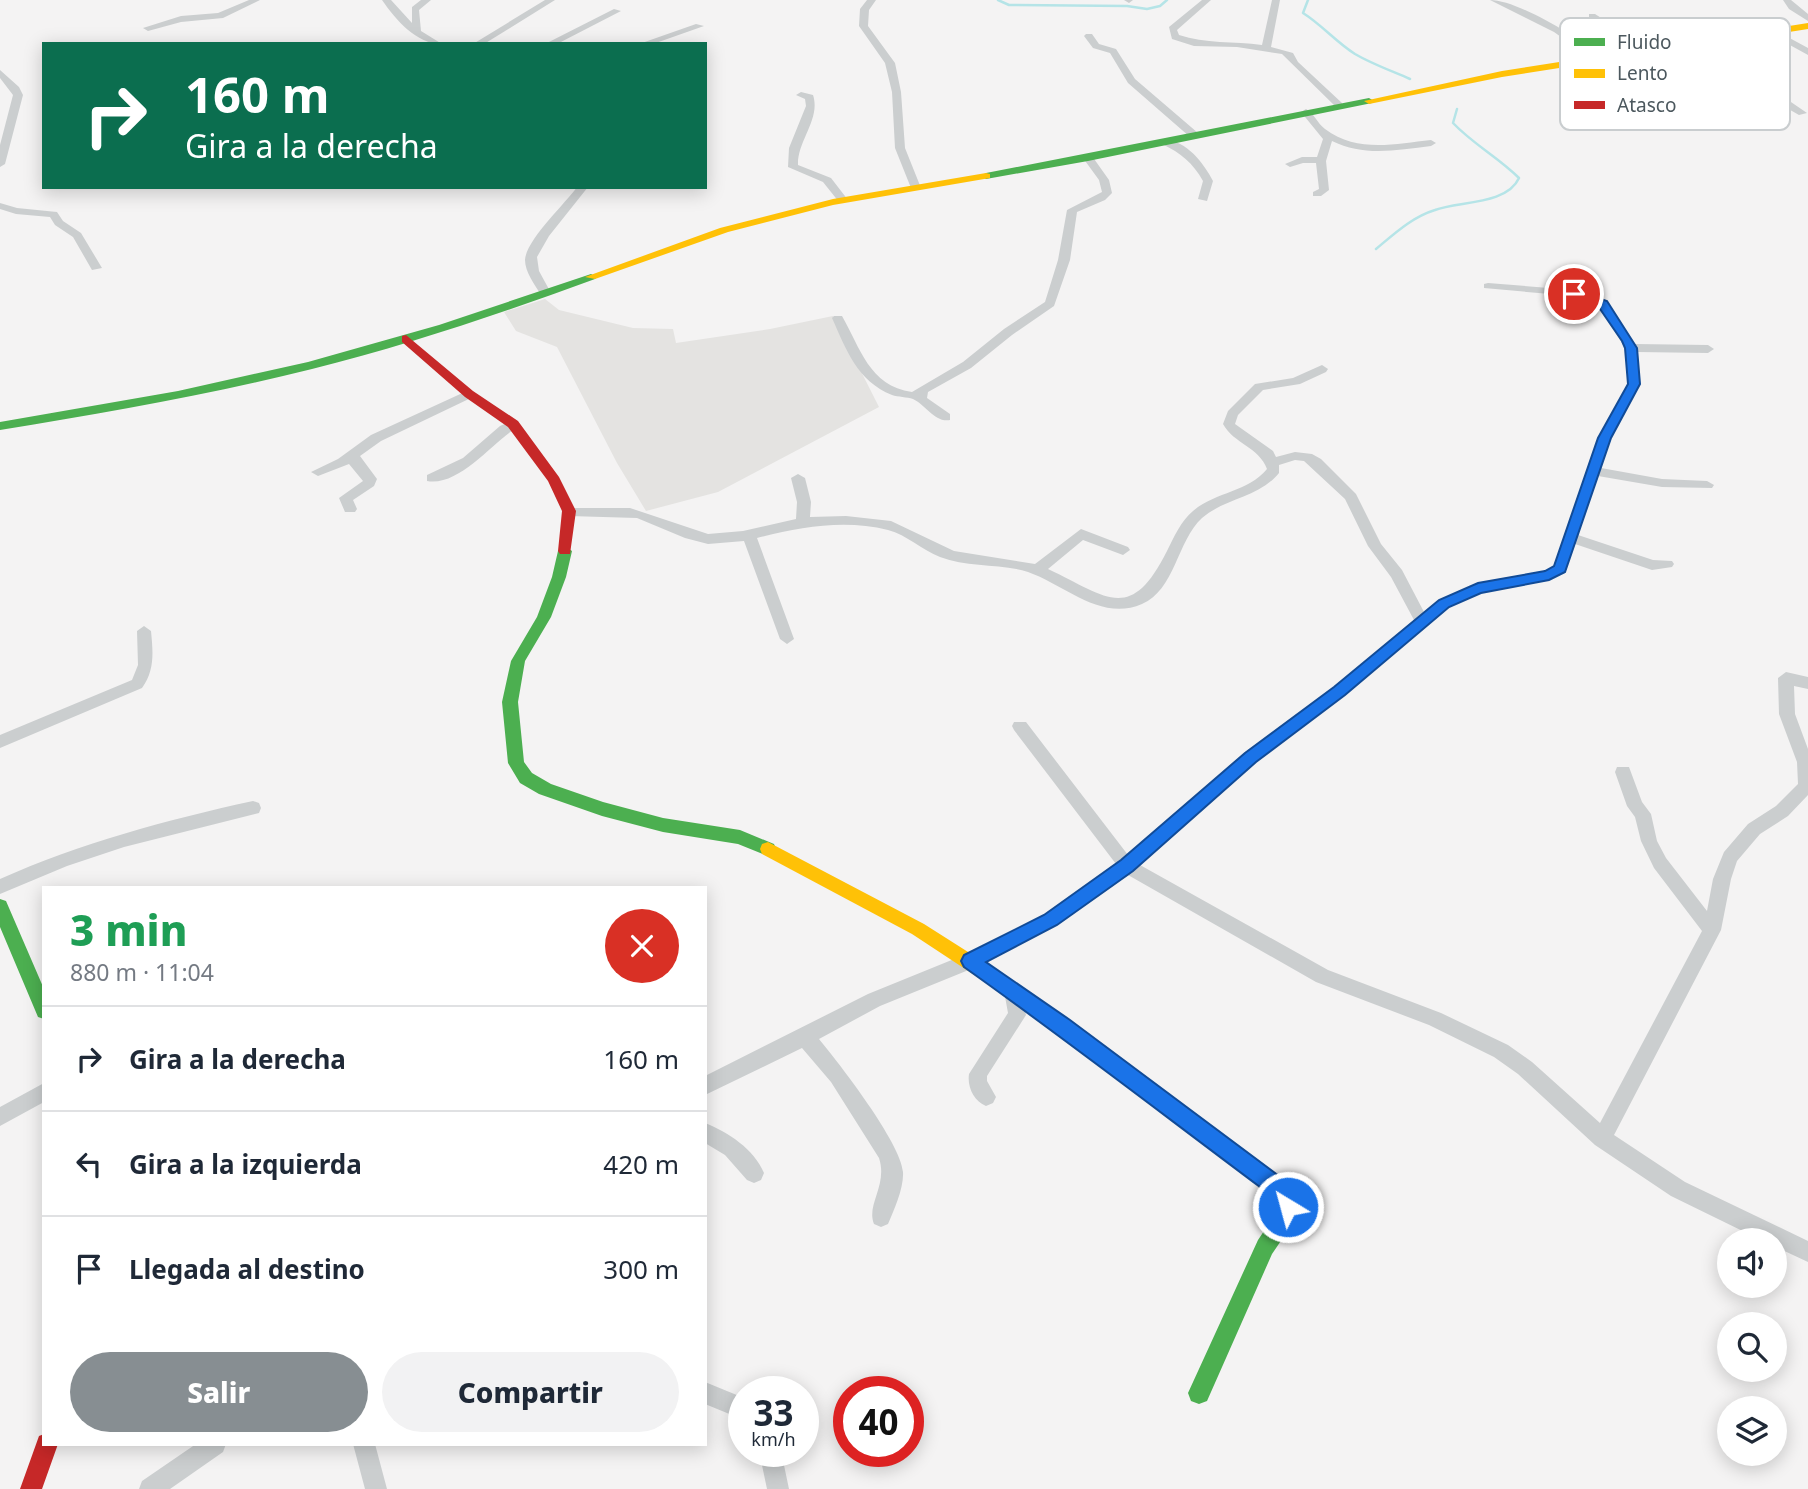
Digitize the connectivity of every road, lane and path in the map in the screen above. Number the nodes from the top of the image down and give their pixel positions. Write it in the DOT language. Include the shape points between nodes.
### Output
graph roads {
  1 [pos="256,0"];
  2 [pos="387,0"];
  3 [pos="428,0"];
  4 [pos="551,0"];
  5 [pos="872,0"];
  6 [pos="1207,0"];
  7 [pos="1276,0"];
  8 [pos="1494,0"];
  9 [pos="1787,0"];
  10 [pos="617,11"];
  11 [pos="1592,16"];
  12 [pos="1595,18"];
  13 [pos="1808,18"];
  14 [pos="699,26"];
  15 [pos="1808,26"];
  16 [pos="148,28"];
  17 [pos="1790,28"];
  18 [pos="417,32"];
  19 [pos="1560,32"];
  20 [pos="1089,36"];
  21 [pos="434,42"];
  22 [pos="480,42"];
  23 [pos="553,42"];
  24 [pos="649,42"];
  25 [pos="1790,42"];
  26 [pos="1266,47"];
  27 [pos="1808,52"];
  28 [pos="1560,64"];
  29 [pos="0,73"];
  30 [pos="801,95"];
  31 [pos="1790,104"];
  32 [pos="1339,105"];
  33 [pos="1306,112"];
  34 [pos="1802,113"];
  35 [pos="1325,132"];
  36 [pos="1194,135"];
  37 [pos="1166,142"];
  38 [pos="1431,143"];
  39 [pos="3,146"];
  40 [pos="1088,159"];
  41 [pos="1321,160"];
  42 [pos="0,164"];
  43 [pos="1290,164"];
  44 [pos="916,188"];
  45 [pos="581,189"];
  46 [pos="1317,194"];
  47 [pos="1203,199"];
  48 [pos="844,200"];
  49 [pos="0,206"];
  50 [pos="96,268"];
  51 [pos="1488,286"];
  52 [pos="545,293"];
  53 [pos="838,318"];
  54 [pos="406,338"];
  55 [pos="1631,348"];
  56 [pos="1708,349"];
  57 [pos="1322,369"];
  58 [pos="469,394"];
  59 [pos="919,395"];
  60 [pos="946,418"];
  61 [pos="513,424"];
  62 [pos="0,426"];
  63 [pos="353,455"];
  64 [pos="1273,462"];
  65 [pos="1593,471"];
  66 [pos="318,472"];
  67 [pos="432,478"];
  68 [pos="798,478"];
  69 [pos="1707,485"];
  70 [pos="350,509"];
  71 [pos="569,511"];
  72 [pos="803,522"];
  73 [pos="749,535"];
  74 [pos="1570,537"];
  75 [pos="1123,550"];
  76 [pos="1667,564"];
  77 [pos="1037,570"];
  78 [pos="1422,621"];
  79 [pos="144,631"];
  80 [pos="788,639"];
  81 [pos="1808,683"];
  82 [pos="1020,726"];
  83 [pos="0,742"];
  84 [pos="1623,772"];
  85 [pos="253,808"];
  86 [pos="1127,866"];
  87 [pos="0,887"];
  88 [pos="0,906"];
  89 [pos="1712,930"];
  90 [pos="970,961"];
  91 [pos="1013,991"];
  92 [pos="42,1006"];
  93 [pos="805,1037"];
  94 [pos="707,1085"];
  95 [pos="42,1093"];
  96 [pos="986,1097"];
  97 [pos="0,1117"];
  98 [pos="707,1133"];
  99 [pos="1602,1138"];
  100 [pos="754,1173"];
  101 [pos="881,1217"];
  102 [pos="1808,1252"];
  103 [pos="1199,1393"];
  104 [pos="707,1394"];
  105 [pos="728,1402"];
  106 [pos="46,1446"];
  107 [pos="212,1446"];
  108 [pos="365,1446"];
  109 [pos="773,1467"];
  110 [pos="32,1489"];
  111 [pos="150,1489"];
  112 [pos="376,1489"];
  113 [pos="778,1489"];
  1 -- 16 [label="street" via="220,16"];
  2 -- 18 [label="street"];
  3 -- 18 [label="street" via="415,9"];
  4 -- 22 [label="street"];
  5 -- 44 [label="street" via="862,14 863,29 889,60 897,83 899,146"];
  6 -- 26 [label="street" via="1176,23 1171,29 1175,37 1194,43"];
  7 -- 26 [label="street"];
  8 -- 19 [label="street"];
  9 -- 13 [label="street"];
  10 -- 23 [label="street"];
  11 -- 12 [label="street"];
  14 -- 24 [label="street"];
  15 -- 17 [label="main road"];
  18 -- 21 [label="street"];
  20 -- 36 [label="street" via="1096,46 1113,51 1131,81"];
  25 -- 27 [label="street"];
  26 -- 32 [label="street" via="1290,55"];
  28 -- 32 [label="main road"];
  29 -- 39 [label="street" via="18,94"];
  30 -- 48 [label="street" via="810,97 811,103 795,141 793,167 827,180"];
  31 -- 34 [label="street"];
  32 -- 33 [label="main road"];
  33 -- 35 [label="street"];
  33 -- 36 [label="main road"];
  35 -- 38 [label="street" via="1352,147"];
  35 -- 41 [label="street" via="1328,139"];
  36 -- 37 [label="main road"];
  37 -- 40 [label="main road"];
  37 -- 47 [label="street" via="1185,151 1202,169 1208,181"];
  39 -- 42 [label="street"];
  40 -- 44 [label="main road"];
  40 -- 59 [label="street" via="1104,180 1107,193 1072,210 1064,260 1050,304"];
  41 -- 43 [label="street"];
  41 -- 46 [label="street" via="1325,186"];
  44 -- 48 [label="main road"];
  45 -- 52 [label="street" via="537,243 531,257"];
  48 -- 52 [label="main road" via="724,230"];
  49 -- 50 [label="street" via="53,214 77,235"];
  51 -- 55 [label="street" via="1597,300"];
  52 -- 54 [label="main road"];
  53 -- 59 [label="street" via="863,368 897,393"];
  54 -- 58 [label="main road"];
  54 -- 62 [label="main road" via="248,381"];
  55 -- 56 [label="street"];
  55 -- 65 [label="street" via="1634,384 1604,438"];
  57 -- 64 [label="street" via="1296,381 1259,387 1232,414 1232,429 1260,447"];
  58 -- 61 [label="main road"];
  58 -- 63 [label="street" via="376,438"];
  59 -- 60 [label="street"];
  61 -- 67 [label="street" via="462,465"];
  61 -- 71 [label="main road" via="554,480"];
  63 -- 66 [label="street"];
  63 -- 70 [label="street" via="370,479 346,498"];
  64 -- 77 [label="street" via="1274,470 1262,483 1224,498 1191,521 1153,589 1140,601 1097,600"];
  64 -- 78 [label="street" via="1307,457 1343,489"];
  65 -- 69 [label="street"];
  65 -- 74 [label="street"];
  68 -- 72 [label="street"];
  71 -- 73 [label="street" via="636,514 704,539"];
  71 -- 90 [label="main road" via="559,578 544,617 518,661 510,702 516,763 526,778 602,809 749,841"];
  72 -- 73 [label="street"];
  72 -- 77 [label="street" via="888,525 953,556"];
  73 -- 80 [label="street"];
  74 -- 76 [label="street" via="1652,565"];
  74 -- 78 [label="street" via="1563,564 1555,572 1457,596"];
  75 -- 77 [label="street" via="1081,534"];
  78 -- 86 [label="street" via="1340,691 1250,757"];
  79 -- 83 [label="street" via="143,677 130,690"];
  81 -- 89 [label="street" via="1786,678 1787,713 1805,762 1806,786 1730,857"];
  82 -- 86 [label="street"];
  84 -- 89 [label="street" via="1660,863"];
  85 -- 87 [label="street" via="171,825 44,866"];
  86 -- 90 [label="street" via="1051,920"];
  86 -- 99 [label="street" via="1322,976 1435,1019 1501,1051"];
  88 -- 92 [label="main road"];
  89 -- 99 [label="street"];
  90 -- 91 [label="main road"];
  90 -- 93 [label="street" via="874,1000"];
  91 -- 96 [label="street" via="1017,1015 978,1074 977,1083"];
  91 -- 103 [label="main road" via="1244,1161 1287,1198 1286,1216 1265,1247"];
  93 -- 94 [label="street"];
  93 -- 101 [label="street" via="838,1076 887,1153 892,1180"];
  95 -- 97 [label="street"];
  98 -- 100 [label="street" via="732,1148"];
  99 -- 102 [label="street" via="1699,1201"];
  104 -- 105 [label="street"];
  106 -- 110 [label="main road"];
  107 -- 111 [label="street"];
  108 -- 112 [label="street"];
  109 -- 113 [label="street"];
}
